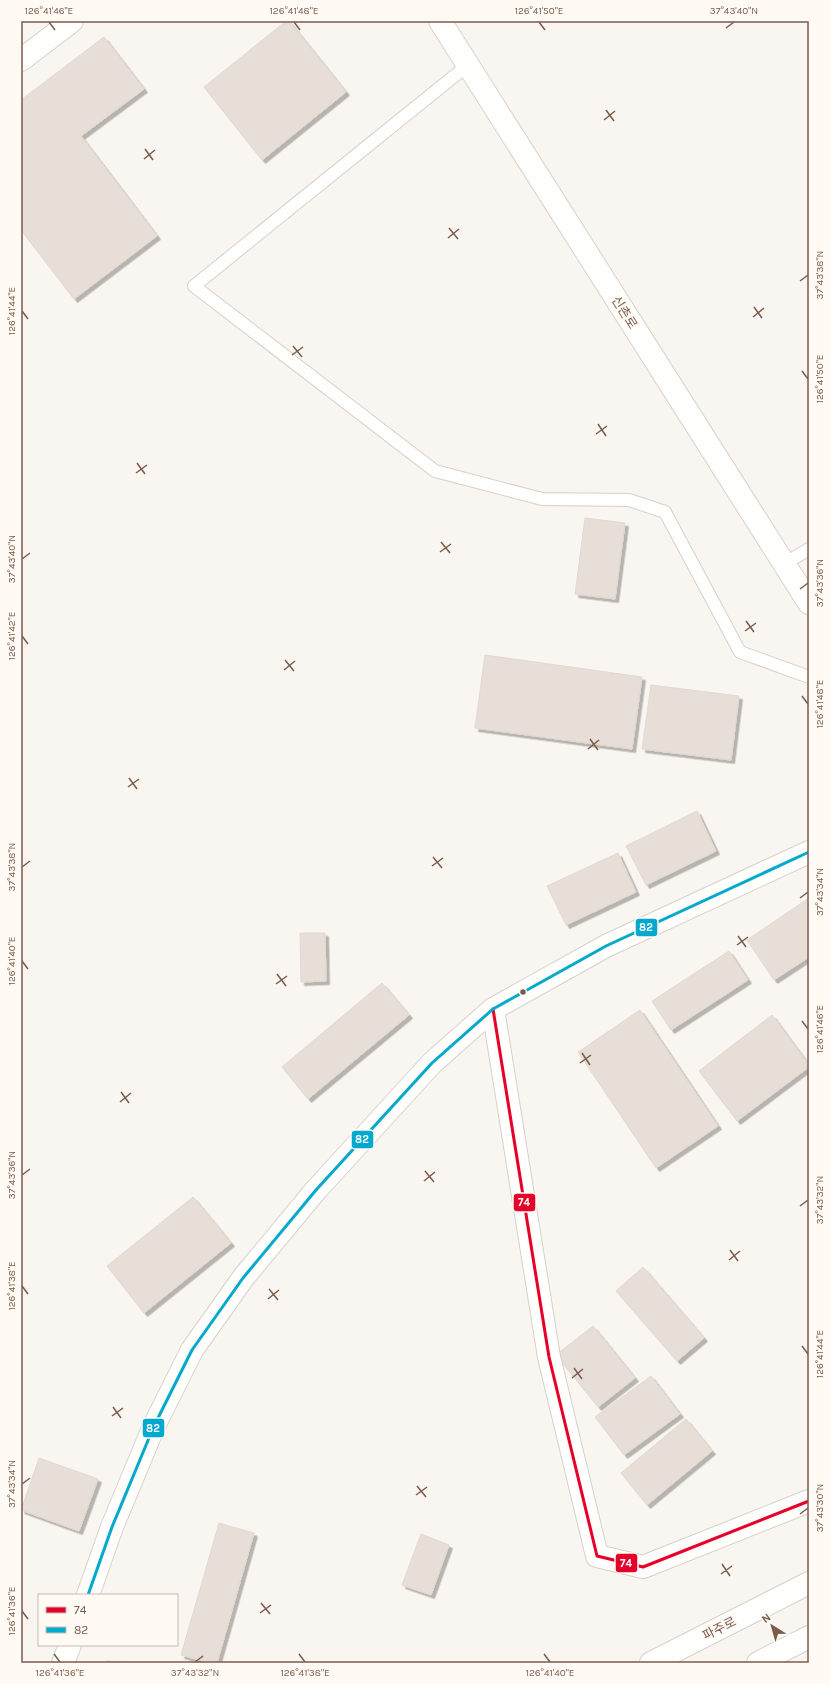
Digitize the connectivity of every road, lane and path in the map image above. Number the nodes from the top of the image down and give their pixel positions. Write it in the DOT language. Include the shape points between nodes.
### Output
graph roads {
  1 [pos="72,21"];
  2 [pos="440,21"];
  3 [pos="21,60"];
  4 [pos="468,65"];
  5 [pos="809,549"];
  6 [pos="784,564"];
  7 [pos="809,603"];
  8 [pos="809,677"];
  9 [pos="809,852"];
  10 [pos="493,1009"];
  11 [pos="809,1501"];
  12 [pos="809,1583"];
  13 [pos="88,1594"];
  14 [pos="809,1638"];
  15 [pos="70,1646"];
  16 [pos="62,1663"];
  17 [pos="651,1663"];
  18 [pos="758,1663"];
  1 -- 3 [label="street"];
  2 -- 4 [label="street, 신촌로"];
  4 -- 6 [label="street, 신촌로"];
  4 -- 8 [label="lane" via="194,286 436,471 542,499 629,500 665,512 740,652"];
  5 -- 6 [label="lane"];
  6 -- 7 [label="street, 신촌로"];
  9 -- 10 [label="street" via="606,946"];
  10 -- 11 [label="street" via="549,1357 597,1556 643,1567"];
  10 -- 13 [label="street" via="432,1063 322,1184 242,1278 192,1350 154,1426 112,1527"];
  12 -- 17 [label="street, 파주로"];
  14 -- 18 [label="street"];
  15 -- 16 [label="street"];
}
